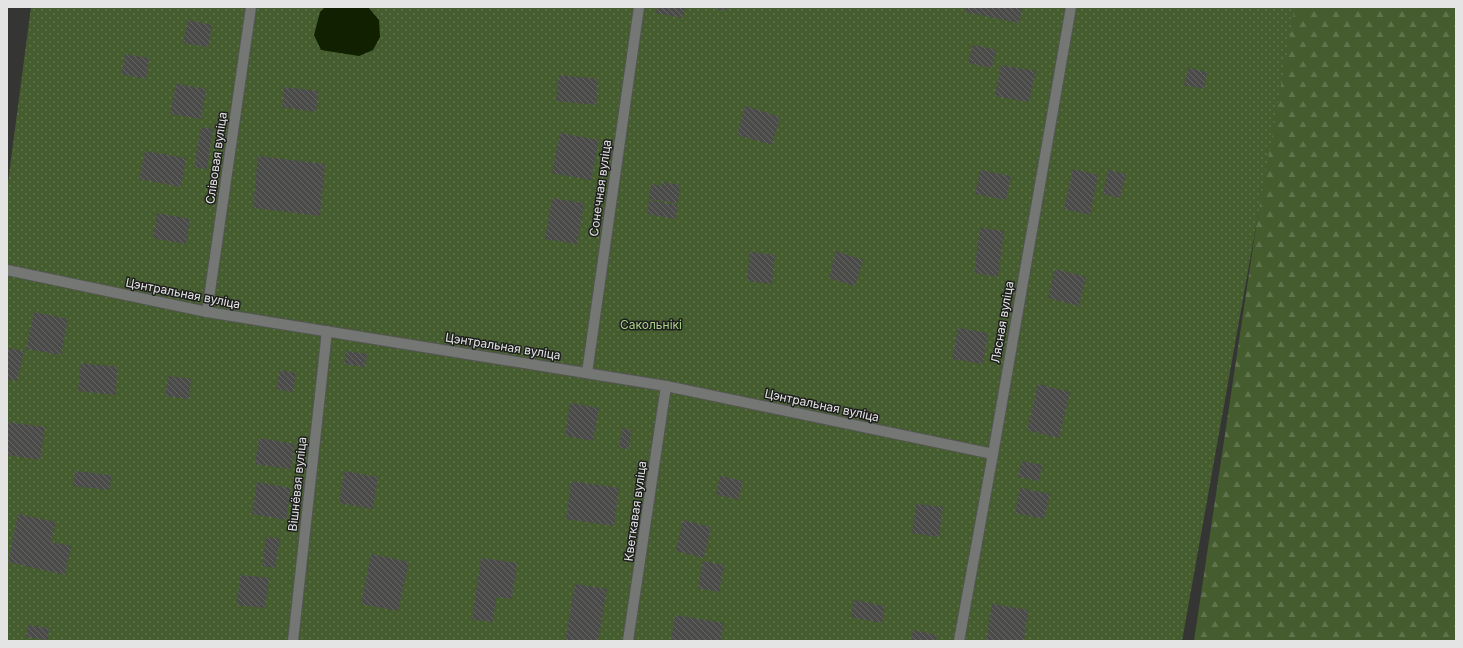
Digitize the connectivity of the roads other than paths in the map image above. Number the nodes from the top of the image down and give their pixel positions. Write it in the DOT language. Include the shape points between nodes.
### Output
graph roads {
  1 [pos="251,7"];
  2 [pos="639,7"];
  3 [pos="1070,7"];
  4 [pos="7,270"];
  5 [pos="207,312"];
  6 [pos="327,330"];
  7 [pos="587,372"];
  8 [pos="666,386"];
  9 [pos="993,454"];
  10 [pos="293,641"];
  11 [pos="628,641"];
  12 [pos="959,641"];
  1 -- 5 [label="street, Слівовая вуліца"];
  2 -- 7 [label="street, Сонечная вуліца"];
  3 -- 9 [label="street, Лясная вуліца"];
  4 -- 5 [label="street, Цэнтральная вуліца"];
  5 -- 6 [label="street, Цэнтральная вуліца"];
  6 -- 7 [label="street, Цэнтральная вуліца"];
  6 -- 10 [label="street, Вішнёвая вуліца"];
  7 -- 8 [label="street, Цэнтральная вуліца"];
  8 -- 9 [label="street, Цэнтральная вуліца"];
  8 -- 11 [label="street, Кветкавая вуліца"];
  9 -- 12 [label="street, Лясная вуліца"];
}
